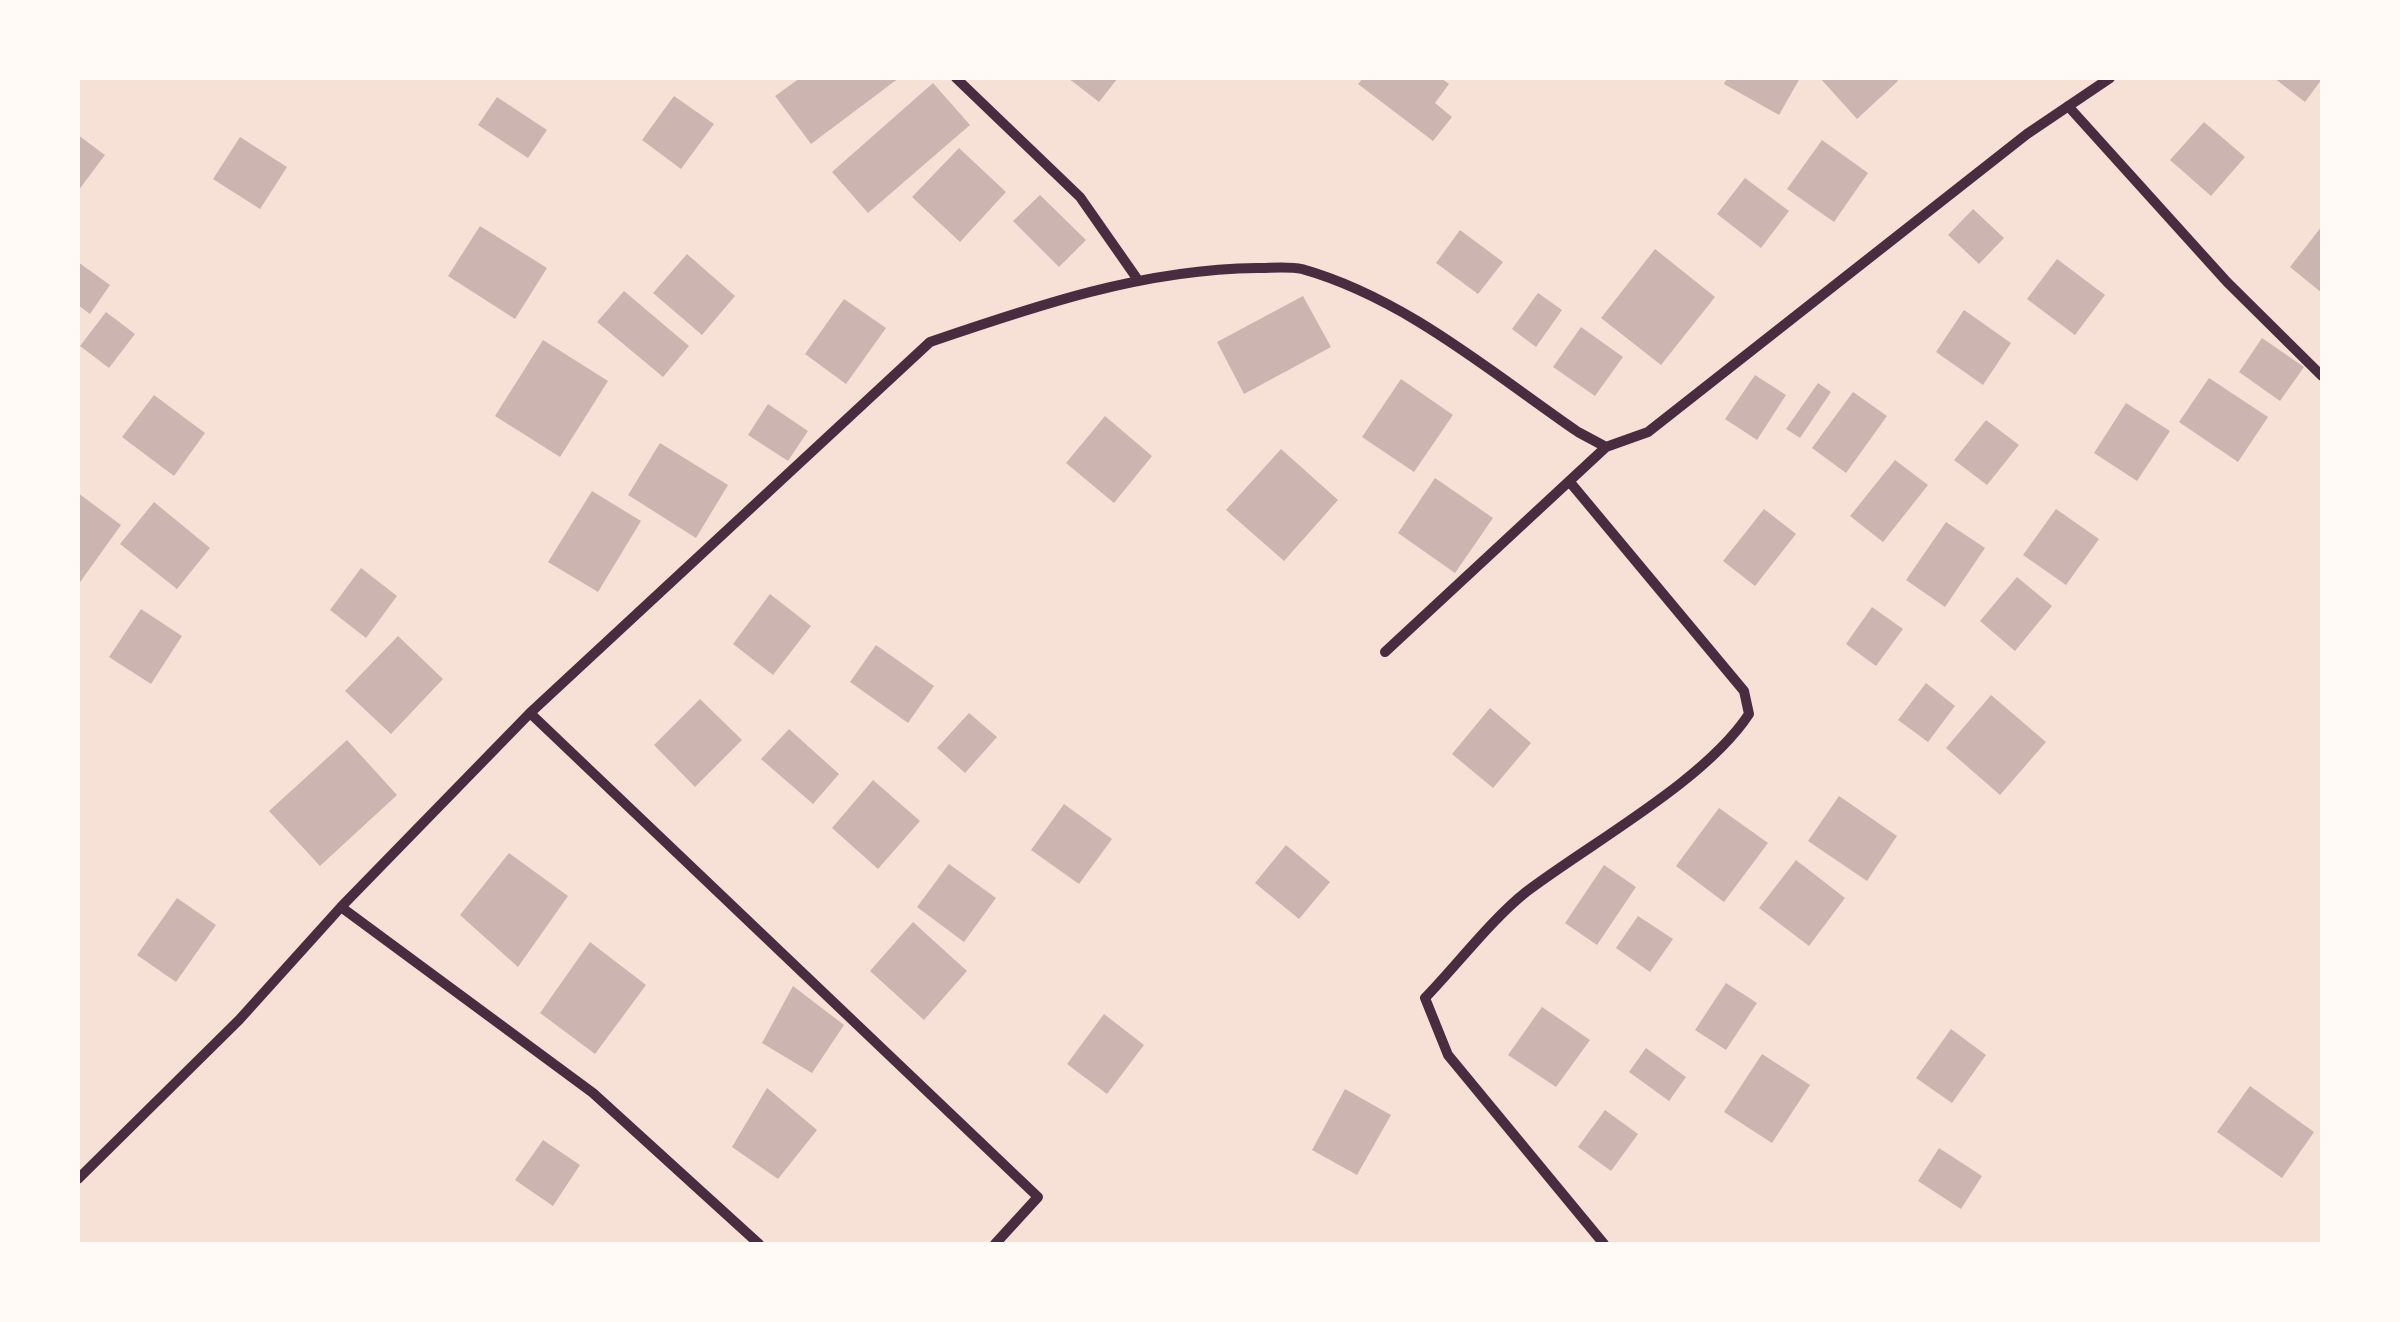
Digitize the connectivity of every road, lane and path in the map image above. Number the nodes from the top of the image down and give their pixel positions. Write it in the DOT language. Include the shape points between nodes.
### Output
graph roads {
  1 [pos="956,78"];
  2 [pos="2110,78"];
  3 [pos="2068,106"];
  4 [pos="1138,280"];
  5 [pos="2322,376"];
  6 [pos="1606,448"];
  7 [pos="1570,481"];
  8 [pos="1385,652"];
  9 [pos="530,713"];
  10 [pos="340,907"];
  11 [pos="78,1179"];
  12 [pos="758,1244"];
  13 [pos="995,1244"];
  14 [pos="1604,1244"];
  1 -- 4 [label="street" via="1080,196"];
  2 -- 3 [label="street"];
  3 -- 5 [label="street"];
  3 -- 6 [label="street" via="1648,432"];
  4 -- 6 [label="street" via="1216,269 1299,268 1422,324"];
  4 -- 9 [label="street" via="930,342"];
  6 -- 7 [label="street"];
  7 -- 8 [label="street"];
  7 -- 14 [label="street" via="1744,691 1748,714 1734,737 1689,775 1522,895 1425,998 1448,1055"];
  9 -- 10 [label="street"];
  9 -- 13 [label="street" via="1038,1197"];
  10 -- 11 [label="street"];
  10 -- 12 [label="street" via="593,1093"];
}
